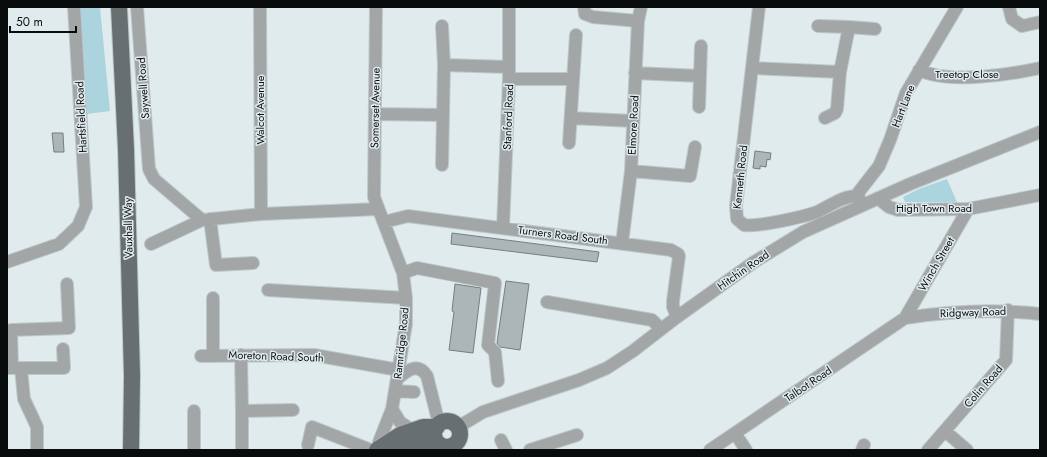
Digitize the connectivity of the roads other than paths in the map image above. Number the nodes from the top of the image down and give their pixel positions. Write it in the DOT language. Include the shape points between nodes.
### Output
graph roads {
  1 [pos="74,7"];
  2 [pos="119,7"];
  3 [pos="137,7"];
  4 [pos="260,7"];
  5 [pos="376,7"];
  6 [pos="509,7"];
  7 [pos="584,7"];
  8 [pos="641,7"];
  9 [pos="760,7"];
  10 [pos="957,7"];
  11 [pos="1009,7"];
  12 [pos="638,21"];
  13 [pos="1040,22"];
  14 [pos="442,26"];
  15 [pos="818,26"];
  16 [pos="849,27"];
  17 [pos="875,29"];
  18 [pos="576,36"];
  19 [pos="701,46"];
  20 [pos="444,65"];
  21 [pos="509,66"];
  22 [pos="753,68"];
  23 [pos="1040,68"];
  24 [pos="919,70"];
  25 [pos="635,72"];
  26 [pos="840,72"];
  27 [pos="700,76"];
  28 [pos="509,79"];
  29 [pos="573,80"];
  30 [pos="699,107"];
  31 [pos="374,114"];
  32 [pos="443,115"];
  33 [pos="571,118"];
  34 [pos="825,118"];
  35 [pos="633,121"];
  36 [pos="1040,132"];
  37 [pos="569,143"];
  38 [pos="695,147"];
  39 [pos="442,165"];
  40 [pos="631,171"];
  41 [pos="1040,196"];
  42 [pos="878,198"];
  43 [pos="859,201"];
  44 [pos="378,209"];
  45 [pos="968,209"];
  46 [pos="261,214"];
  47 [pos="206,220"];
  48 [pos="384,222"];
  49 [pos="503,228"];
  50 [pos="622,243"];
  51 [pos="151,244"];
  52 [pos="7,262"];
  53 [pos="253,262"];
  54 [pos="403,273"];
  55 [pos="67,284"];
  56 [pos="268,290"];
  57 [pos="213,298"];
  58 [pos="406,298"];
  59 [pos="547,302"];
  60 [pos="1008,310"];
  61 [pos="1040,314"];
  62 [pos="677,316"];
  63 [pos="905,318"];
  64 [pos="661,329"];
  65 [pos="62,349"];
  66 [pos="213,354"];
  67 [pos="241,355"];
  68 [pos="201,356"];
  69 [pos="13,368"];
  70 [pos="398,374"];
  71 [pos="498,380"];
  72 [pos="396,391"];
  73 [pos="414,392"];
  74 [pos="392,409"];
  75 [pos="293,410"];
  76 [pos="194,411"];
  77 [pos="242,411"];
  78 [pos="438,425"];
  79 [pos="458,427"];
  80 [pos="412,430"];
  81 [pos="945,431"];
  82 [pos="735,433"];
  83 [pos="577,435"];
  84 [pos="440,444"];
  85 [pos="308,445"];
  86 [pos="459,447"];
  87 [pos="380,449"];
  88 [pos="37,450"];
  89 [pos="131,450"];
  90 [pos="194,450"];
  91 [pos="242,450"];
  92 [pos="530,450"];
  93 [pos="710,450"];
  94 [pos="746,450"];
  95 [pos="928,450"];
  96 [pos="967,450"];
  1 -- 52 [label="street, Hartsfield Road" via="86,207 78,226 59,244"];
  2 -- 89 [label="main road, Vauxhall Way" via="126,149 132,376"];
  3 -- 47 [label="street, Saywell Road" via="149,170 154,179"];
  4 -- 46 [label="street, Walcot Avenue"];
  5 -- 31 [label="street, Somerset Avenue"];
  6 -- 21 [label="street, Stanford Road"];
  7 -- 12 [label="street" via="585,14 593,17"];
  8 -- 12 [label="street, Elmore Road"];
  9 -- 22 [label="street, Kenneth Road"];
  10 -- 24 [label="street, Hart Lane"];
  11 -- 13 [label="street" via="1012,18 1022,26"];
  12 -- 25 [label="street, Elmore Road"];
  14 -- 20 [label="street"];
  15 -- 16 [label="street"];
  16 -- 17 [label="street"];
  16 -- 26 [label="street"];
  18 -- 29 [label="street"];
  19 -- 27 [label="street"];
  20 -- 21 [label="street"];
  20 -- 32 [label="street"];
  21 -- 28 [label="street, Stanford Road"];
  22 -- 26 [label="street"];
  22 -- 43 [label="street, Kenneth Road" via="736,206 736,215 740,223 749,226 811,214 847,197"];
  23 -- 24 [label="street, Treetop Close" via="984,77 931,75"];
  24 -- 43 [label="street, Hart Lane" via="903,101 882,160"];
  25 -- 27 [label="street"];
  25 -- 35 [label="street, Elmore Road"];
  26 -- 34 [label="street" via="836,113"];
  27 -- 30 [label="street"];
  28 -- 29 [label="street"];
  28 -- 49 [label="street, Stanford Road"];
  29 -- 33 [label="street"];
  31 -- 32 [label="street"];
  31 -- 44 [label="street, Somerset Avenue" via="374,197"];
  32 -- 39 [label="street"];
  33 -- 35 [label="street"];
  33 -- 37 [label="street"];
  35 -- 40 [label="street, Elmore Road"];
  36 -- 42 [label="street, Hitchin Road"];
  38 -- 40 [label="street" via="690,176"];
  40 -- 50 [label="street, Elmore Road"];
  41 -- 45 [label="street, High Town Road"];
  42 -- 43 [label="street, Hitchin Road"];
  42 -- 45 [label="street, High Town Road" via="889,207 898,210"];
  43 -- 62 [label="street, Hitchin Road" via="786,242"];
  44 -- 46 [label="street"];
  44 -- 48 [label="street, Ramridge Road"];
  45 -- 63 [label="street, Winch Street"];
  46 -- 47 [label="street"];
  47 -- 51 [label="street"];
  47 -- 53 [label="street" via="216,265"];
  48 -- 49 [label="street, Turners Road South" via="408,216"];
  48 -- 54 [label="street, Ramridge Road"];
  49 -- 50 [label="street, Turners Road South"];
  50 -- 62 [label="street, Turners Road South" via="671,250 678,254 673,302"];
  54 -- 58 [label="street, Ramridge Road"];
  54 -- 71 [label="street" via="417,268 495,282 488,345 495,352"];
  55 -- 69 [label="street" via="69,328 11,330"];
  56 -- 58 [label="street"];
  57 -- 66 [label="street"];
  58 -- 70 [label="street, Ramridge Road" via="406,324"];
  59 -- 64 [label="street" via="652,320"];
  60 -- 61 [label="street, Ridgway Road"];
  60 -- 63 [label="street, Ridgway Road" via="938,313"];
  60 -- 81 [label="street, Colin Road" via="1006,360"];
  62 -- 64 [label="street, Hitchin Road"];
  63 -- 82 [label="street, Talbot Road"];
  64 -- 79 [label="street, Hitchin Road" via="633,351 599,372 483,412"];
  65 -- 69 [label="street" via="64,368"];
  66 -- 67 [label="street, Moreton Road South"];
  66 -- 68 [label="street, Moreton Road South"];
  67 -- 70 [label="street, Moreton Road South" via="314,355"];
  67 -- 77 [label="street"];
  69 -- 88 [label="street" via="37,427"];
  70 -- 72 [label="street, Ramridge Road"];
  70 -- 78 [label="street" via="418,368 427,376"];
  72 -- 73 [label="street"];
  72 -- 74 [label="street, Ramridge Road"];
  74 -- 80 [label="street" via="400,422"];
  74 -- 87 [label="street, Ramridge Road" via="379,442"];
  75 -- 77 [label="street"];
  76 -- 90 [label="street"];
  77 -- 91 [label="street"];
  78 -- 79 [label="main road" via="449,421"];
  78 -- 80 [label="main road"];
  78 -- 84 [label="main road" via="435,436"];
  79 -- 86 [label="main road"];
  80 -- 87 [label="main road"];
  81 -- 95 [label="street, Colin Road"];
  81 -- 96 [label="street"];
  82 -- 93 [label="street, Talbot Road"];
  82 -- 94 [label="street"];
  83 -- 92 [label="street"];
  84 -- 86 [label="main road"];
  84 -- 87 [label="main road" via="412,443"];
  85 -- 87 [label="street" via="312,427"];
}
